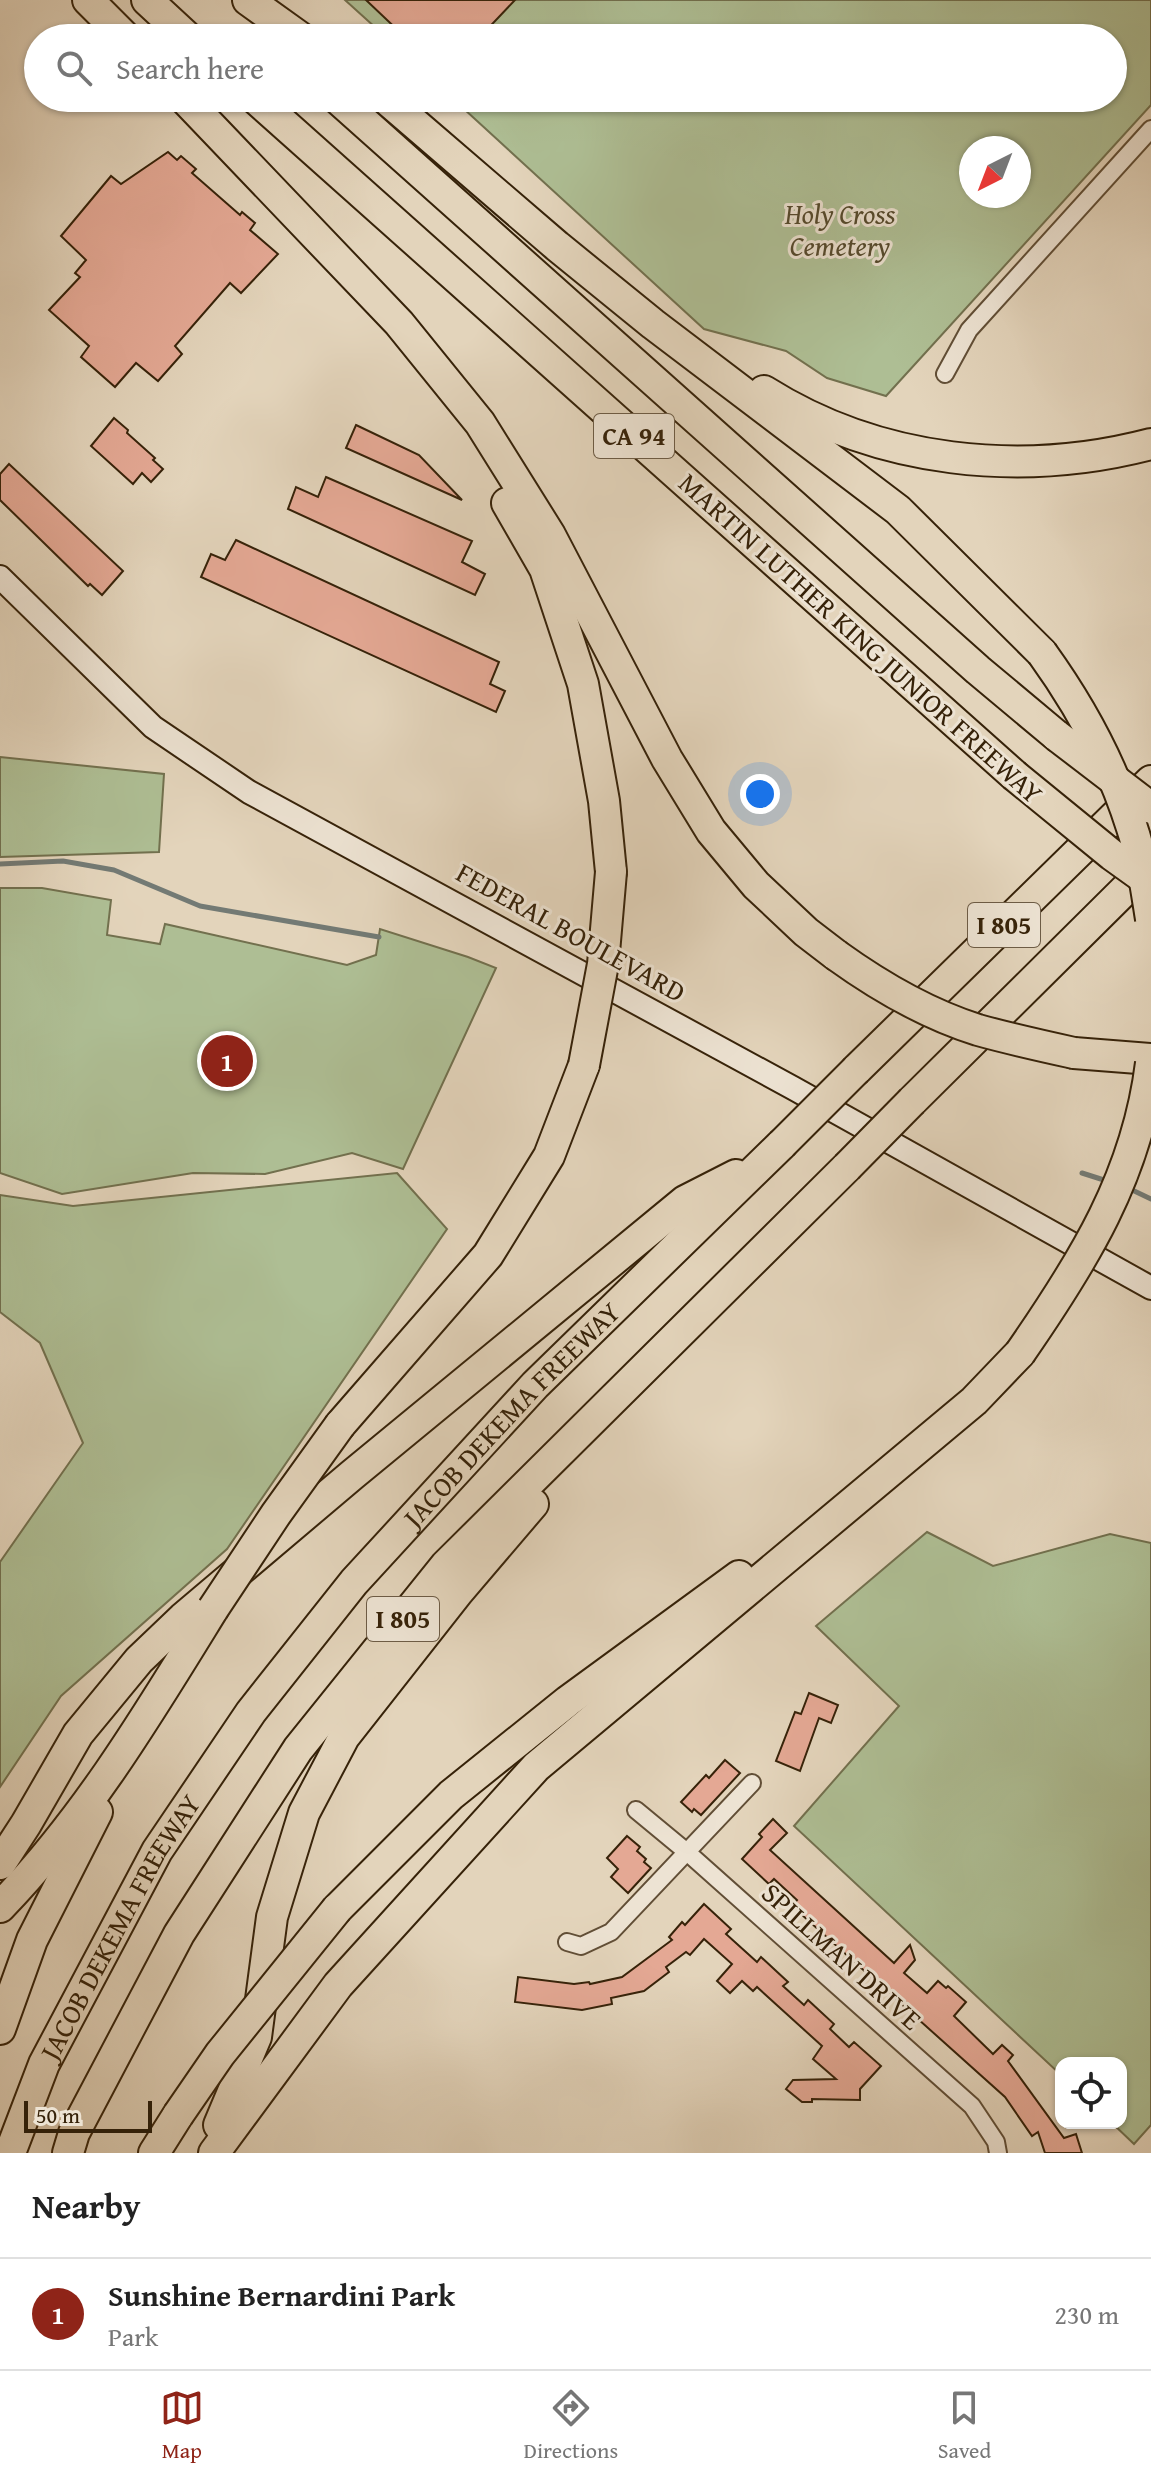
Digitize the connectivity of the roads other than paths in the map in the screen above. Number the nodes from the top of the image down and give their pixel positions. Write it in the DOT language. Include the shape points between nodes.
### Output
graph roads {
  1 [pos="88,0"];
  2 [pos="147,0"];
  3 [pos="238,0"];
  4 [pos="248,0"];
  5 [pos="112,24"];
  6 [pos="173,24"];
  7 [pos="262,24"];
  8 [pos="281,24"];
  9 [pos="197,112"];
  10 [pos="271,112"];
  11 [pos="353,112"];
  12 [pos="401,112"];
  13 [pos="1151,129"];
  14 [pos="607,287"];
  15 [pos="399,323"];
  16 [pos="945,374"];
  17 [pos="1151,444"];
  18 [pos="0,577"];
  19 [pos="1151,781"];
  20 [pos="1151,808"];
  21 [pos="1151,864"];
  22 [pos="1151,883"];
  23 [pos="1151,919"];
  24 [pos="1151,1061"];
  25 [pos="771,1154"];
  26 [pos="1151,1288"];
  27 [pos="674,1339"];
  28 [pos="932,1436"];
  29 [pos="141,1726"];
  30 [pos="752,1783"];
  31 [pos="636,1810"];
  32 [pos="688,1853"];
  33 [pos="0,1864"];
  34 [pos="0,1907"];
  35 [pos="567,1942"];
  36 [pos="0,2029"];
  37 [pos="10,2153"];
  38 [pos="68,2153"];
  39 [pos="154,2153"];
  40 [pos="211,2153"];
  41 [pos="998,2153"];
  1 -- 5 [label="highway"];
  2 -- 6 [label="highway"];
  3 -- 7 [label="highway"];
  4 -- 8 [label="highway"];
  9 -- 15 [label="highway"];
  10 -- 22 [label="highway, MARTIN LUTHER KING JUNIOR FREEWAY / CA 94, bridge" via="1014,775"];
  11 -- 20 [label="highway, MARTIN LUTHER KING JUNIOR FREEWAY / CA 94, bridge" via="978,670"];
  12 -- 14 [label="highway"];
  13 -- 16 [label="street" via="969,330"];
  14 -- 17 [label="highway" via="769,394 880,444 962,459 1038,462"];
  14 -- 23 [label="highway, bridge" via="898,510 1042,653 1084,715 1117,786 1133,829"];
  15 -- 24 [label="highway, bridge" via="509,467 667,759 711,831 756,885 836,955 931,1011 975,1029 1074,1053"];
  15 -- 29 [label="highway, bridge" via="545,569 583,684 611,872 603,964 584,1065 549,1156 488,1255 340,1425 276,1514"];
  18 -- 26 [label="main road, FEDERAL BOULEVARD" via="153,727 249,792"];
  19 -- 25 [label="highway, JACOB DEKEMA FREEWAY / I 805, bridge"];
  21 -- 27 [label="highway, JACOB DEKEMA FREEWAY / I 805, bridge"];
  24 -- 28 [label="highway, bridge" via="1141,1123 1096,1236 1020,1353"];
  25 -- 33 [label="highway" via="685,1201 183,1618 139,1660 86,1724"];
  25 -- 37 [label="highway, JACOB DEKEMA FREEWAY / I 805" via="535,1385 354,1582 251,1712 157,1851 44,2064"];
  27 -- 38 [label="highway, JACOB DEKEMA FREEWAY / I 805" via="446,1565 298,1749 179,1934"];
  27 -- 40 [label="highway" via="458,1592 344,1737 304,1813 272,1917 256,2037"];
  28 -- 39 [label="highway, bridge" via="625,1658 451,1795 337,1909 220,2054"];
  28 -- 40 [label="highway" via="536,1767 338,1985"];
  29 -- 34 [label="highway" via="37,1870"];
  29 -- 36 [label="highway" via="32,1940"];
  30 -- 32 [label="street"];
  31 -- 32 [label="street, SPILLMAN DRIVE"];
  32 -- 35 [label="street" via="611,1932 581,1946"];
  32 -- 41 [label="street, SPILLMAN DRIVE" via="972,2106"];
}
